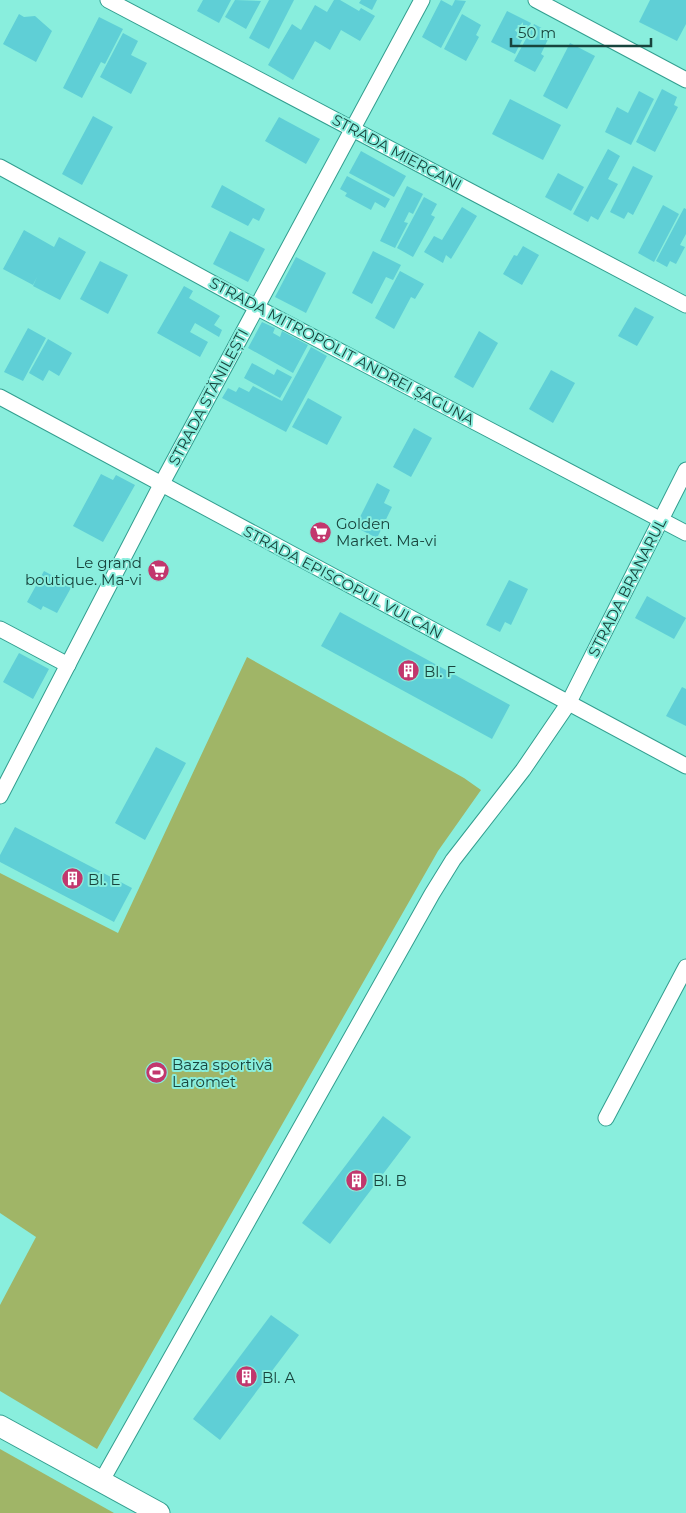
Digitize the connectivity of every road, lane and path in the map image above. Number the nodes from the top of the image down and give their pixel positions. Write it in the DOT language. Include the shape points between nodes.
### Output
graph roads {
  1 [pos="108,0"];
  2 [pos="422,0"];
  3 [pos="536,0"];
  4 [pos="686,80"];
  5 [pos="351,128"];
  6 [pos="0,167"];
  7 [pos="686,305"];
  8 [pos="256,307"];
  9 [pos="0,397"];
  10 [pos="686,470"];
  11 [pos="161,485"];
  12 [pos="661,519"];
  13 [pos="686,533"];
  14 [pos="0,629"];
  15 [pos="68,665"];
  16 [pos="568,704"];
  17 [pos="686,766"];
  18 [pos="0,796"];
  19 [pos="686,967"];
  20 [pos="606,1118"];
  21 [pos="0,1426"];
  22 [pos="101,1482"];
  23 [pos="159,1513"];
  1 -- 5 [label="street, STRADA MIERCANI"];
  2 -- 5 [label="street, STRADA STĂNILEȘTI"];
  3 -- 4 [label="street"];
  5 -- 7 [label="street, STRADA MIERCANI"];
  5 -- 8 [label="street, STRADA STĂNILEȘTI"];
  6 -- 8 [label="street, STRADA MITROPOLIT ANDREI ȘAGUNA"];
  8 -- 11 [label="street, STRADA STĂNILEȘTI"];
  8 -- 12 [label="street, STRADA MITROPOLIT ANDREI ȘAGUNA"];
  9 -- 11 [label="street, STRADA EPISCOPUL VULCAN"];
  10 -- 12 [label="street, STRADA BRANARUL"];
  11 -- 15 [label="street, STRADA STĂNILEȘTI"];
  11 -- 16 [label="street, STRADA EPISCOPUL VULCAN"];
  12 -- 13 [label="street, STRADA MITROPOLIT ANDREI ȘAGUNA"];
  12 -- 16 [label="street, STRADA BRANARUL"];
  14 -- 15 [label="street"];
  15 -- 18 [label="street, STRADA STĂNILEȘTI"];
  16 -- 17 [label="street, STRADA EPISCOPUL VULCAN"];
  16 -- 22 [label="street, STRADA BRANARUL" via="523,770 453,860 432,894"];
  19 -- 20 [label="street"];
  21 -- 22 [label="street"];
  22 -- 23 [label="street"];
}
